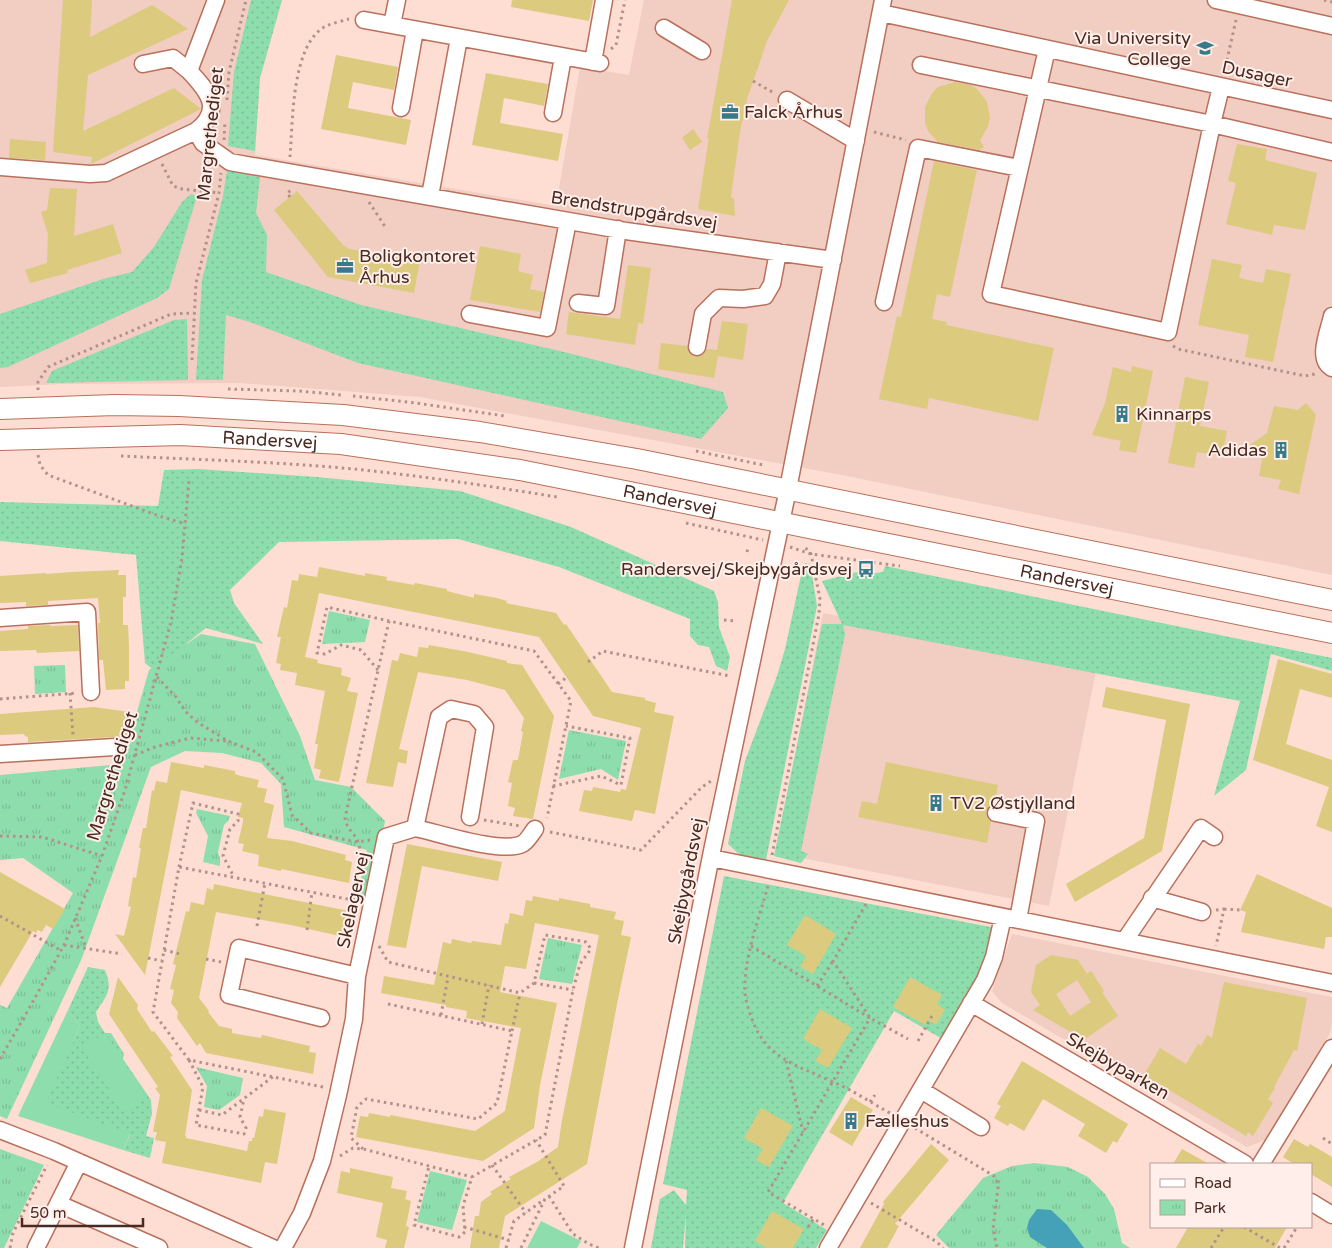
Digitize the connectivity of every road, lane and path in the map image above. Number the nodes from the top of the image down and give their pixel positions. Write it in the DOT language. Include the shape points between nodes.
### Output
graph roads {
  1 [pos="216,0"];
  2 [pos="246,0"];
  3 [pos="397,0"];
  4 [pos="604,0"];
  5 [pos="1216,0"];
  6 [pos="1324,0"];
  7 [pos="1332,2"];
  8 [pos="1240,5"];
  9 [pos="882,6"];
  10 [pos="364,20"];
  11 [pos="392,26"];
  12 [pos="1332,26"];
  13 [pos="664,28"];
  14 [pos="415,30"];
  15 [pos="459,38"];
  16 [pos="1047,49"];
  17 [pos="702,51"];
  18 [pos="563,57"];
  19 [pos="143,64"];
  20 [pos="921,65"];
  21 [pos="189,71"];
  22 [pos="752,81"];
  23 [pos="1221,87"];
  24 [pos="1037,88"];
  25 [pos="788,100"];
  26 [pos="227,102"];
  27 [pos="401,108"];
  28 [pos="1332,110"];
  29 [pos="226,112"];
  30 [pos="553,113"];
  31 [pos="1212,124"];
  32 [pos="196,131"];
  33 [pos="857,135"];
  34 [pos="918,148"];
  35 [pos="155,150"];
  36 [pos="1332,152"];
  37 [pos="223,157"];
  38 [pos="290,165"];
  39 [pos="0,168"];
  40 [pos="1019,168"];
  41 [pos="219,193"];
  42 [pos="430,196"];
  43 [pos="568,221"];
  44 [pos="618,229"];
  45 [pos="778,252"];
  46 [pos="833,260"];
  47 [pos="884,302"];
  48 [pos="578,303"];
  49 [pos="194,312"];
  50 [pos="470,314"];
  51 [pos="1332,316"];
  52 [pos="1168,332"];
  53 [pos="697,347"];
  54 [pos="192,360"];
  55 [pos="1328,362"];
  56 [pos="38,391"];
  57 [pos="0,409"];
  58 [pos="0,440"];
  59 [pos="48,455"];
  60 [pos="116,456"];
  61 [pos="189,480"];
  62 [pos="788,489"];
  63 [pos="563,498"];
  64 [pos="678,522"];
  65 [pos="781,523"];
  66 [pos="186,524"];
  67 [pos="777,543"];
  68 [pos="1332,600"];
  69 [pos="0,618"];
  70 [pos="724,620"];
  71 [pos="389,621"];
  72 [pos="737,621"];
  73 [pos="1332,633"];
  74 [pos="588,662"];
  75 [pos="378,671"];
  76 [pos="156,676"];
  77 [pos="730,676"];
  78 [pos="567,677"];
  79 [pos="558,684"];
  80 [pos="91,692"];
  81 [pos="70,693"];
  82 [pos="0,699"];
  83 [pos="566,726"];
  84 [pos="228,741"];
  85 [pos="115,747"];
  86 [pos="74,750"];
  87 [pos="0,754"];
  88 [pos="134,755"];
  89 [pos="727,783"];
  90 [pos="553,786"];
  91 [pos="996,813"];
  92 [pos="470,817"];
  93 [pos="415,828"];
  94 [pos="535,830"];
  95 [pos="1207,833"];
  96 [pos="0,836"];
  97 [pos="358,842"];
  98 [pos="102,856"];
  99 [pos="711,858"];
  100 [pos="179,867"];
  101 [pos="770,870"];
  102 [pos="234,877"];
  103 [pos="265,883"];
  104 [pos="874,890"];
  105 [pos="312,892"];
  106 [pos="1152,898"];
  107 [pos="1224,909"];
  108 [pos="1240,910"];
  109 [pos="1202,912"];
  110 [pos="0,916"];
  111 [pos="75,918"];
  112 [pos="1010,919"];
  113 [pos="257,926"];
  114 [pos="368,927"];
  115 [pos="307,930"];
  116 [pos="1124,940"];
  117 [pos="64,944"];
  118 [pos="751,946"];
  119 [pos="86,948"];
  120 [pos="60,950"];
  121 [pos="164,950"];
  122 [pos="122,954"];
  123 [pos="180,954"];
  124 [pos="148,958"];
  125 [pos="1214,959"];
  126 [pos="162,961"];
  127 [pos="833,961"];
  128 [pos="357,976"];
  129 [pos="448,977"];
  130 [pos="534,983"];
  131 [pos="1332,983"];
  132 [pos="489,985"];
  133 [pos="817,986"];
  134 [pos="574,990"];
  135 [pos="520,993"];
  136 [pos="972,1003"];
  137 [pos="388,1004"];
  138 [pos="933,1014"];
  139 [pos="441,1016"];
  140 [pos="321,1018"];
  141 [pos="870,1018"];
  142 [pos="482,1024"];
  143 [pos="512,1030"];
  144 [pos="908,1039"];
  145 [pos="918,1041"];
  146 [pos="1332,1048"];
  147 [pos="0,1059"];
  148 [pos="189,1060"];
  149 [pos="786,1061"];
  150 [pos="274,1076"];
  151 [pos="833,1081"];
  152 [pos="921,1090"];
  153 [pos="875,1096"];
  154 [pos="244,1098"];
  155 [pos="870,1102"];
  156 [pos="199,1110"];
  157 [pos="903,1121"];
  158 [pos="981,1128"];
  159 [pos="0,1130"];
  160 [pos="803,1132"];
  161 [pos="1323,1138"];
  162 [pos="536,1140"];
  163 [pos="1332,1144"];
  164 [pos="363,1149"];
  165 [pos="54,1151"];
  166 [pos="322,1160"];
  167 [pos="79,1162"];
  168 [pos="1243,1163"];
  169 [pos="1262,1163"];
  170 [pos="492,1165"];
  171 [pos="429,1166"];
  172 [pos="472,1177"];
  173 [pos="859,1196"];
  174 [pos="547,1198"];
  175 [pos="1312,1203"];
  176 [pos="59,1204"];
  177 [pos="526,1212"];
  178 [pos="1332,1215"];
  179 [pos="814,1218"];
  180 [pos="464,1227"];
  181 [pos="808,1227"];
  182 [pos="1223,1228"];
  183 [pos="1246,1228"];
  184 [pos="1296,1228"];
  185 [pos="837,1233"];
  186 [pos="509,1240"];
  187 [pos="10,1248"];
  188 [pos="36,1248"];
  189 [pos="159,1248"];
  190 [pos="273,1248"];
  191 [pos="283,1248"];
  192 [pos="506,1248"];
  193 [pos="521,1248"];
  194 [pos="599,1248"];
  195 [pos="633,1248"];
  196 [pos="828,1248"];
  197 [pos="943,1248"];
  198 [pos="996,1248"];
  199 [pos="1211,1248"];
  200 [pos="1280,1248"];
  201 [pos="1284,1248"];
  1 -- 21 [label="street"];
  2 -- 26 [label="path, Margrethediget" via="229,72"];
  3 -- 11 [label="street"];
  4 -- 18 [label="street" via="597,63"];
  5 -- 8 [label="street"];
  6 -- 7 [label="path"];
  8 -- 12 [label="street"];
  8 -- 23 [label="path"];
  9 -- 16 [label="street, Dusager"];
  9 -- 33 [label="street"];
  10 -- 11 [label="street"];
  10 -- 38 [label="path" via="348,19 325,27 311,41 302,57 295,86"];
  11 -- 14 [label="street"];
  13 -- 17 [label="street"];
  14 -- 15 [label="street"];
  14 -- 27 [label="street"];
  15 -- 18 [label="street"];
  15 -- 42 [label="street"];
  16 -- 23 [label="street, Dusager"];
  16 -- 24 [label="street"];
  18 -- 30 [label="street"];
  19 -- 21 [label="street" via="173,58"];
  20 -- 24 [label="street"];
  21 -- 32 [label="street" via="209,95 212,106 210,117"];
  22 -- 25 [label="path"];
  23 -- 28 [label="street, Dusager"];
  23 -- 31 [label="street"];
  24 -- 31 [label="street"];
  24 -- 40 [label="street"];
  25 -- 33 [label="street"];
  29 -- 37 [label="path, Margrethediget"];
  31 -- 36 [label="street"];
  31 -- 52 [label="street"];
  32 -- 35 [label="street"];
  32 -- 37 [label="street, Brendstrupgårdsvej" via="203,143"];
  33 -- 34 [label="path" via="915,142"];
  33 -- 46 [label="street"];
  34 -- 40 [label="street"];
  34 -- 47 [label="street"];
  35 -- 39 [label="street" via="106,173"];
  35 -- 41 [label="path" via="173,186"];
  37 -- 41 [label="path, Margrethediget"];
  37 -- 42 [label="street, Brendstrupgårdsvej" via="230,162"];
  40 -- 52 [label="street" via="991,294"];
  41 -- 49 [label="path, Margrethediget" via="196,283"];
  42 -- 43 [label="street, Brendstrupgårdsvej"];
  43 -- 44 [label="street, Brendstrupgårdsvej"];
  43 -- 50 [label="street" via="547,328"];
  44 -- 45 [label="street, Brendstrupgårdsvej"];
  44 -- 48 [label="street" via="606,306"];
  45 -- 46 [label="street, Brendstrupgårdsvej"];
  45 -- 53 [label="street" via="772,284 765,296 719,298 703,314"];
  46 -- 62 [label="street"];
  49 -- 54 [label="path, Margrethediget"];
  49 -- 56 [label="path" via="171,314 48,367 38,382"];
  51 -- 55 [label="street"];
  52 -- 55 [label="path" via="1171,345 1178,349 1304,376 1316,373"];
  57 -- 62 [label="main road, Randersvej" via="180,406 343,415 480,432"];
  58 -- 65 [label="main road, Randersvej" via="180,435 340,444 520,470"];
  59 -- 66 [label="path" via="38,455 48,476"];
  60 -- 63 [label="path" via="372,471"];
  61 -- 66 [label="path, Margrethediget"];
  62 -- 65 [label="street, Skejbygårdsvej"];
  62 -- 68 [label="main road, Randersvej"];
  64 -- 67 [label="path"];
  65 -- 67 [label="street, Skejbygårdsvej"];
  65 -- 73 [label="main road, Randersvej"];
  65 -- 101 [label="path" via="811,554 820,599"];
  66 -- 76 [label="path, Margrethediget" via="171,622"];
  67 -- 89 [label="street, Skejbygårdsvej"];
  69 -- 80 [label="street" via="87,612"];
  70 -- 72 [label="path"];
  71 -- 75 [label="path" via="327,607 317,652 325,654 341,645 361,650"];
  74 -- 77 [label="path" via="603,651"];
  76 -- 84 [label="path" via="197,722"];
  76 -- 88 [label="path, Margrethediget"];
  78 -- 79 [label="path"];
  80 -- 81 [label="path"];
  81 -- 82 [label="path"];
  81 -- 86 [label="path"];
  83 -- 90 [label="path" via="630,738 621,785 601,776"];
  84 -- 88 [label="path" via="190,738"];
  84 -- 97 [label="path" via="256,752 282,779 292,815 311,833"];
  85 -- 86 [label="street"];
  86 -- 87 [label="street"];
  88 -- 98 [label="path, Margrethediget"];
  89 -- 94 [label="path" via="710,781 640,850"];
  89 -- 99 [label="street, Skejbygårdsvej"];
  91 -- 112 [label="street" via="1036,821"];
  92 -- 93 [label="street" via="485,727 474,714 451,709 439,717"];
  92 -- 94 [label="path"];
  93 -- 94 [label="street" via="507,847 523,844"];
  93 -- 114 [label="street, Skelagervej" via="386,837"];
  95 -- 106 [label="street"];
  96 -- 98 [label="path" via="42,837"];
  98 -- 111 [label="path, Margrethediget"];
  99 -- 101 [label="street"];
  99 -- 195 [label="street, Skejbygårdsvej"];
  100 -- 102 [label="path" via="193,803 238,814 223,856"];
  101 -- 104 [label="street"];
  101 -- 118 [label="path"];
  103 -- 113 [label="path"];
  104 -- 112 [label="street"];
  104 -- 127 [label="path"];
  105 -- 115 [label="path"];
  106 -- 109 [label="street"];
  106 -- 116 [label="street"];
  107 -- 108 [label="path"];
  107 -- 109 [label="path"];
  107 -- 125 [label="path"];
  110 -- 120 [label="path"];
  111 -- 117 [label="path, Margrethediget"];
  111 -- 119 [label="path"];
  112 -- 116 [label="street"];
  112 -- 136 [label="street"];
  114 -- 128 [label="street, Skelagervej"];
  114 -- 129 [label="path" via="388,962"];
  116 -- 125 [label="street"];
  117 -- 119 [label="path"];
  117 -- 120 [label="path, Margrethediget"];
  118 -- 133 [label="path"];
  118 -- 149 [label="path" via="745,994 748,1009 762,1041"];
  119 -- 122 [label="path"];
  120 -- 147 [label="path, Margrethediget"];
  121 -- 123 [label="path"];
  124 -- 126 [label="path"];
  125 -- 131 [label="street"];
  127 -- 133 [label="path"];
  127 -- 141 [label="path"];
  128 -- 140 [label="street" via="239,948 229,995"];
  128 -- 166 [label="street, Skelagervej" via="354,1019"];
  129 -- 132 [label="path"];
  129 -- 139 [label="path"];
  130 -- 134 [label="path"];
  130 -- 134 [label="path" via="545,935 586,942 591,950 580,964"];
  130 -- 135 [label="path"];
  132 -- 135 [label="path"];
  132 -- 142 [label="path"];
  133 -- 141 [label="path"];
  134 -- 162 [label="path" via="545,1134"];
  135 -- 143 [label="path"];
  136 -- 152 [label="street"];
  136 -- 168 [label="street, Skejbyparken"];
  137 -- 139 [label="path"];
  138 -- 145 [label="path"];
  139 -- 142 [label="path"];
  141 -- 144 [label="path"];
  141 -- 151 [label="path"];
  142 -- 143 [label="path"];
  143 -- 164 [label="path" via="497,1103 478,1119 366,1099 357,1107 351,1138"];
  146 -- 169 [label="street"];
  148 -- 156 [label="path" via="204,1087"];
  149 -- 151 [label="path"];
  149 -- 160 [label="path"];
  150 -- 154 [label="path"];
  151 -- 155 [label="path"];
  151 -- 160 [label="path"];
  152 -- 157 [label="street"];
  152 -- 158 [label="street"];
  153 -- 155 [label="path"];
  154 -- 156 [label="path" via="222,1115"];
  154 -- 156 [label="path" via="240,1117 246,1128 244,1134 196,1126"];
  155 -- 157 [label="path"];
  157 -- 173 [label="street"];
  157 -- 198 [label="path" via="994,1176 998,1183 993,1229"];
  159 -- 165 [label="street"];
  160 -- 179 [label="path" via="768,1192"];
  161 -- 163 [label="path"];
  162 -- 170 [label="path"];
  162 -- 174 [label="path" via="564,1186"];
  164 -- 166 [label="path" via="353,1148 337,1158"];
  164 -- 171 [label="path"];
  165 -- 167 [label="street"];
  165 -- 187 [label="path" via="14,1233"];
  166 -- 191 [label="street, Skelagervej" via="302,1213"];
  167 -- 176 [label="street"];
  167 -- 190 [label="street"];
  170 -- 172 [label="path"];
  170 -- 177 [label="path"];
  171 -- 172 [label="path"];
  171 -- 180 [label="path" via="414,1225 459,1236 465,1232"];
  172 -- 180 [label="path" via="463,1206"];
  173 -- 185 [label="street"];
  173 -- 197 [label="path"];
  174 -- 177 [label="path"];
  174 -- 193 [label="path"];
  174 -- 194 [label="path" via="573,1234"];
  175 -- 178 [label="street"];
  176 -- 188 [label="street"];
  176 -- 189 [label="street"];
  177 -- 186 [label="path" via="514,1221"];
  179 -- 181 [label="path"];
  179 -- 185 [label="path"];
  180 -- 186 [label="path"];
  182 -- 199 [label="path"];
  183 -- 200 [label="path"];
  184 -- 201 [label="path"];
  185 -- 196 [label="street"];
  186 -- 192 [label="path"];
}
